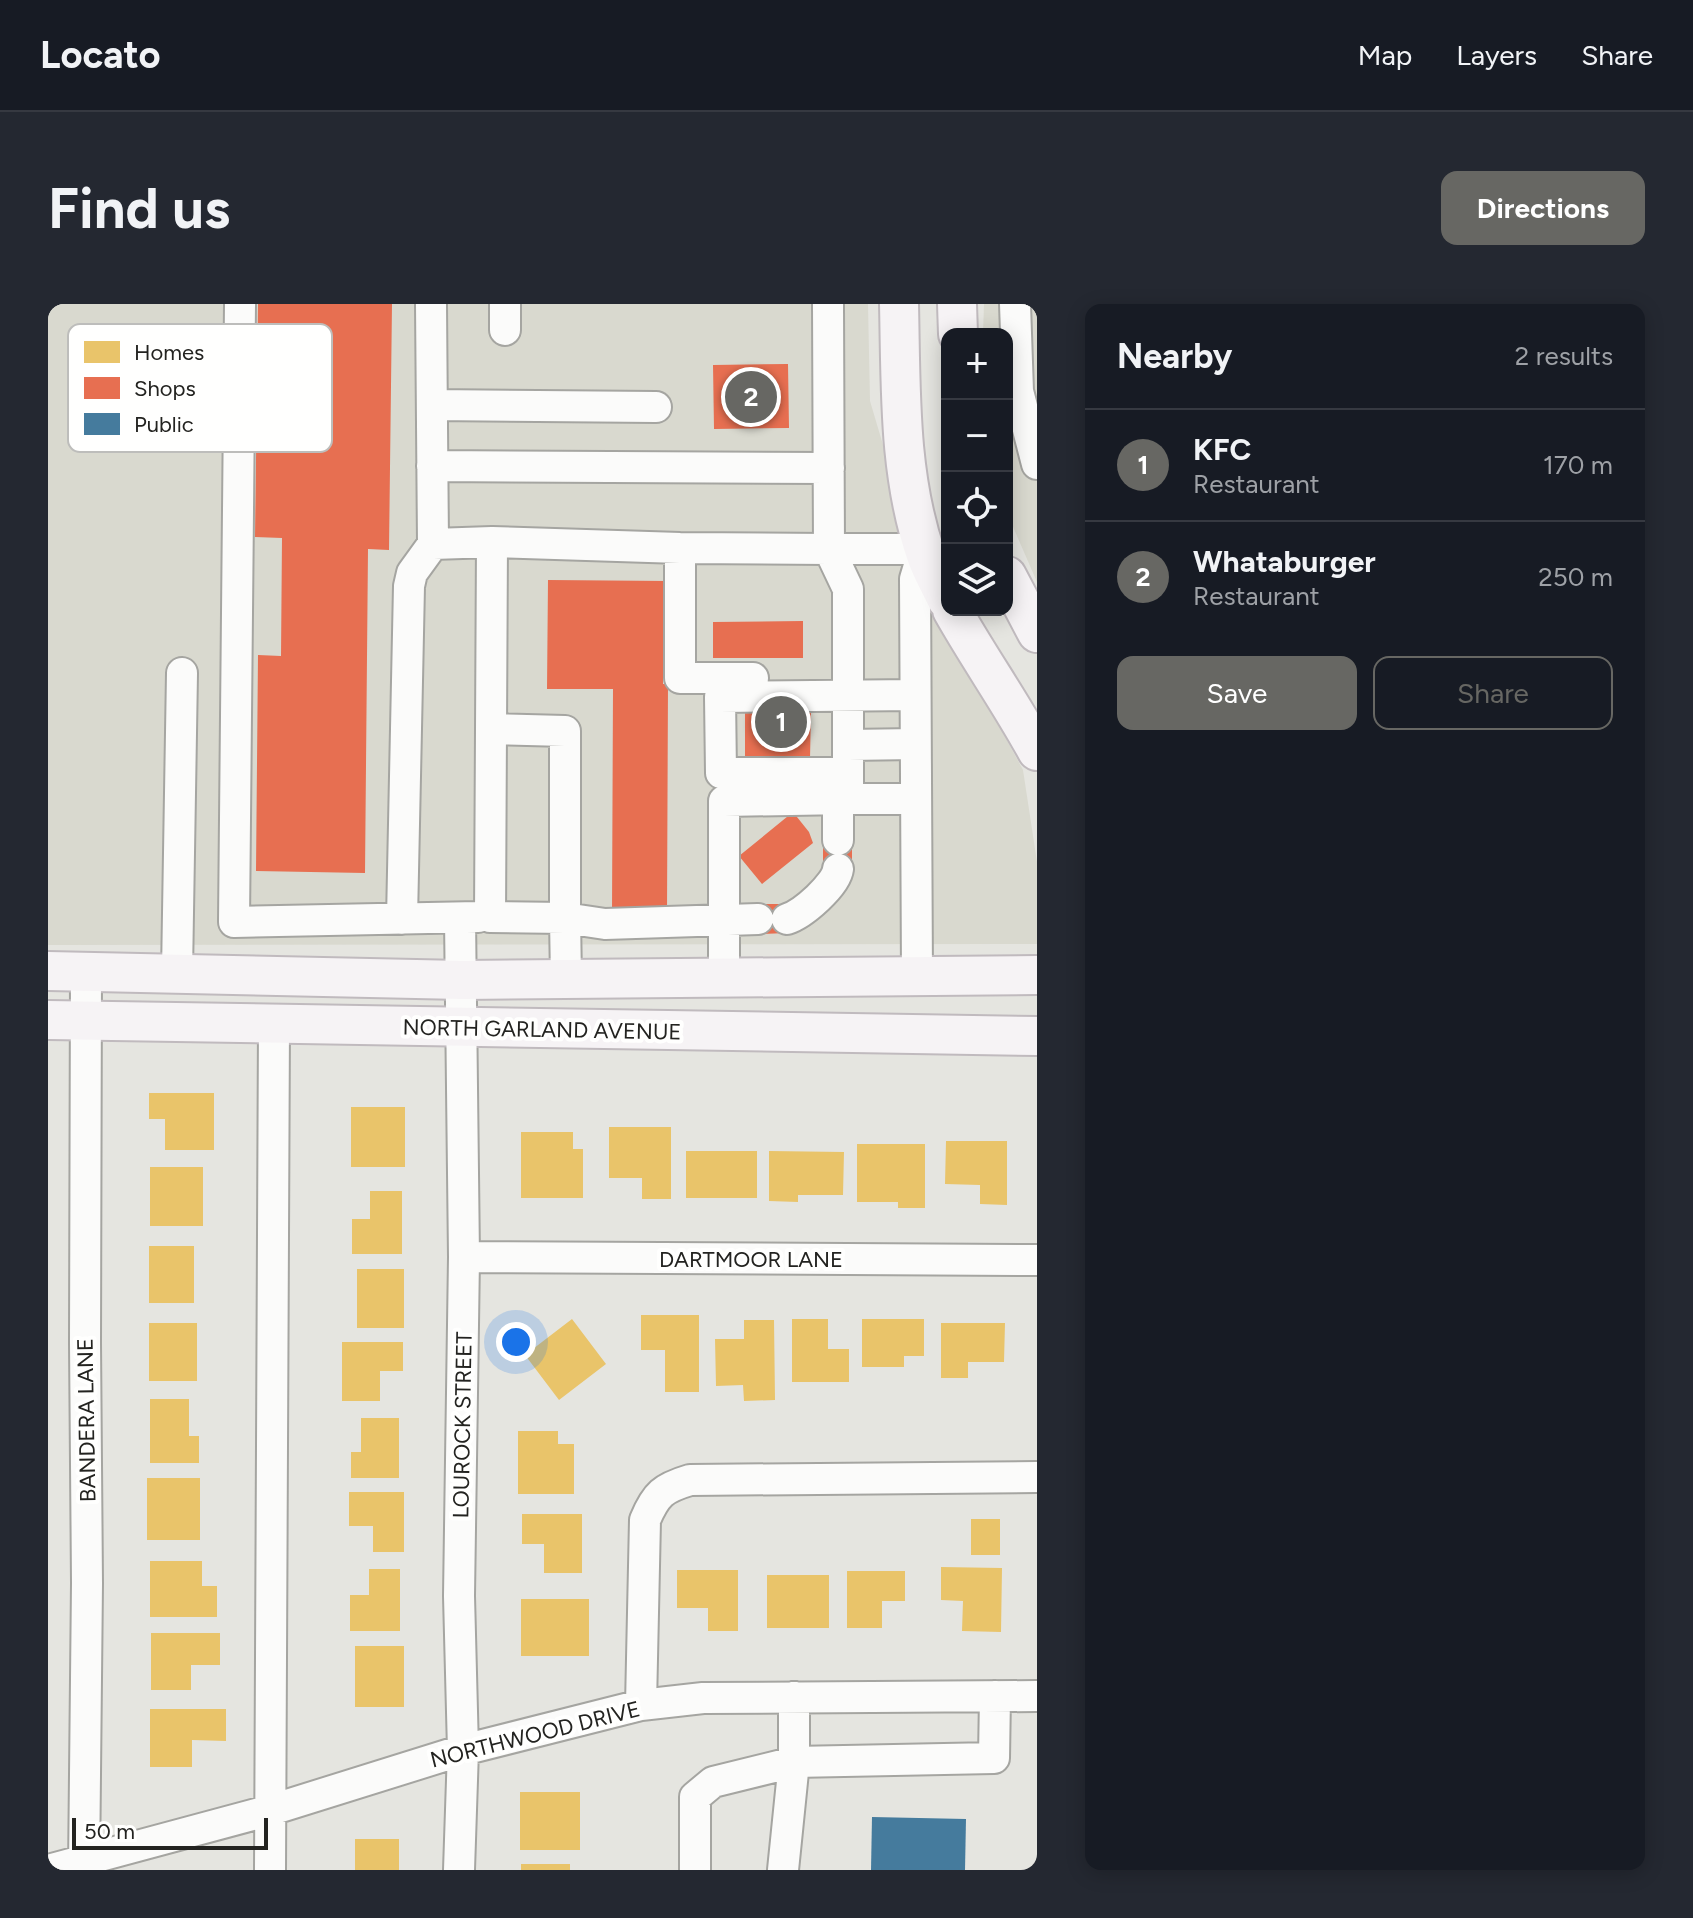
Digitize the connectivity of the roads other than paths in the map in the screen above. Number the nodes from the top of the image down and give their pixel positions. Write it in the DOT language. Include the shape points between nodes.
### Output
graph roads {
  1 [pos="240,304"];
  2 [pos="431,304"];
  3 [pos="828,304"];
  4 [pos="899,304"];
  5 [pos="957,304"];
  6 [pos="1015,304"];
  7 [pos="240,324"];
  8 [pos="958,328"];
  9 [pos="432,405"];
  10 [pos="656,407"];
  11 [pos="239,452"];
  12 [pos="1037,464"];
  13 [pos="432,466"];
  14 [pos="829,468"];
  15 [pos="492,542"];
  16 [pos="433,544"];
  17 [pos="680,548"];
  18 [pos="829,549"];
  19 [pos="936,550"];
  20 [pos="941,573"];
  21 [pos="1015,590"];
  22 [pos="955,616"];
  23 [pos="1037,633"];
  24 [pos="182,673"];
  25 [pos="848,687"];
  26 [pos="915,695"];
  27 [pos="491,729"];
  28 [pos="915,744"];
  29 [pos="1037,751"];
  30 [pos="845,779"];
  31 [pos="916,799"];
  32 [pos="475,917"];
  33 [pos="565,918"];
  34 [pos="402,919"];
  35 [pos="723,921"];
  36 [pos="48,971"];
  37 [pos="86,971"];
  38 [pos="177,973"];
  39 [pos="1037,975"];
  40 [pos="917,976"];
  41 [pos="724,977"];
  42 [pos="566,979"];
  43 [pos="462,980"];
  44 [pos="48,1020"];
  45 [pos="86,1021"];
  46 [pos="274,1023"];
  47 [pos="462,1028"];
  48 [pos="1037,1036"];
  49 [pos="464,1257"];
  50 [pos="1037,1260"];
  51 [pos="1037,1477"];
  52 [pos="995,1696"];
  53 [pos="1037,1696"];
  54 [pos="794,1697"];
  55 [pos="641,1705"];
  56 [pos="463,1750"];
  57 [pos="794,1762"];
  58 [pos="271,1810"];
  59 [pos="84,1866"];
  60 [pos="48,1870"];
  61 [pos="270,1870"];
  62 [pos="459,1870"];
  63 [pos="695,1870"];
  64 [pos="783,1870"];
  1 -- 7 [label="street"];
  2 -- 9 [label="street"];
  3 -- 14 [label="street"];
  4 -- 19 [label="main road" via="903,443 913,511"];
  5 -- 8 [label="main road"];
  6 -- 12 [label="street" via="1018,391"];
  9 -- 10 [label="street"];
  9 -- 13 [label="street"];
  11 -- 34 [label="street" via="234,922"];
  13 -- 14 [label="street"];
  13 -- 16 [label="street"];
  14 -- 18 [label="street"];
  15 -- 16 [label="street"];
  15 -- 17 [label="street"];
  15 -- 27 [label="street, LOUROCK STREET"];
  16 -- 34 [label="street" via="409,586"];
  17 -- 18 [label="street"];
  17 -- 25 [label="street" via="680,678"];
  18 -- 19 [label="street"];
  18 -- 25 [label="street" via="848,589"];
  19 -- 20 [label="main road"];
  19 -- 26 [label="street" via="915,579"];
  21 -- 23 [label="main road" via="1020,627"];
  22 -- 29 [label="main road"];
  24 -- 38 [label="street"];
  25 -- 26 [label="street"];
  25 -- 30 [label="street"];
  25 -- 30 [label="street" via="720,697 721,773"];
  26 -- 28 [label="street"];
  27 -- 32 [label="street, LOUROCK STREET"];
  27 -- 33 [label="street" via="565,731"];
  28 -- 30 [label="street"];
  28 -- 31 [label="street"];
  30 -- 31 [label="street"];
  30 -- 35 [label="street" via="837,878 798,915"];
  30 -- 35 [label="street" via="724,801"];
  31 -- 40 [label="street"];
  32 -- 33 [label="street"];
  32 -- 34 [label="street"];
  32 -- 43 [label="street, LOUROCK STREET"];
  33 -- 35 [label="street" via="605,924"];
  33 -- 42 [label="street"];
  35 -- 41 [label="street"];
  36 -- 37 [label="main road"];
  37 -- 38 [label="main road"];
  37 -- 45 [label="street, BANDERA LANE"];
  38 -- 43 [label="main road"];
  39 -- 40 [label="main road"];
  40 -- 41 [label="main road"];
  41 -- 42 [label="main road"];
  42 -- 43 [label="main road"];
  43 -- 47 [label="street, LOUROCK STREET"];
  44 -- 45 [label="main road, NORTH GARLAND AVENUE"];
  45 -- 46 [label="main road, NORTH GARLAND AVENUE"];
  45 -- 59 [label="street, BANDERA LANE"];
  46 -- 47 [label="main road, NORTH GARLAND AVENUE"];
  46 -- 58 [label="street"];
  47 -- 48 [label="main road, NORTH GARLAND AVENUE"];
  47 -- 49 [label="street, LOUROCK STREET"];
  49 -- 50 [label="street, DARTMOOR LANE"];
  49 -- 56 [label="street, LOUROCK STREET" via="459,1596"];
  51 -- 55 [label="street" via="690,1480 667,1487 645,1520"];
  52 -- 53 [label="street, NORTHWOOD DRIVE"];
  52 -- 54 [label="street, NORTHWOOD DRIVE"];
  52 -- 57 [label="street" via="994,1758"];
  54 -- 55 [label="street, NORTHWOOD DRIVE"];
  54 -- 57 [label="street"];
  55 -- 56 [label="street, NORTHWOOD DRIVE"];
  56 -- 58 [label="street, NORTHWOOD DRIVE"];
  56 -- 62 [label="street, LOUROCK STREET"];
  57 -- 63 [label="street" via="713,1782 695,1797"];
  57 -- 64 [label="street"];
  58 -- 59 [label="street, NORTHWOOD DRIVE"];
  58 -- 61 [label="street"];
  59 -- 60 [label="street, NORTHWOOD DRIVE"];
}
